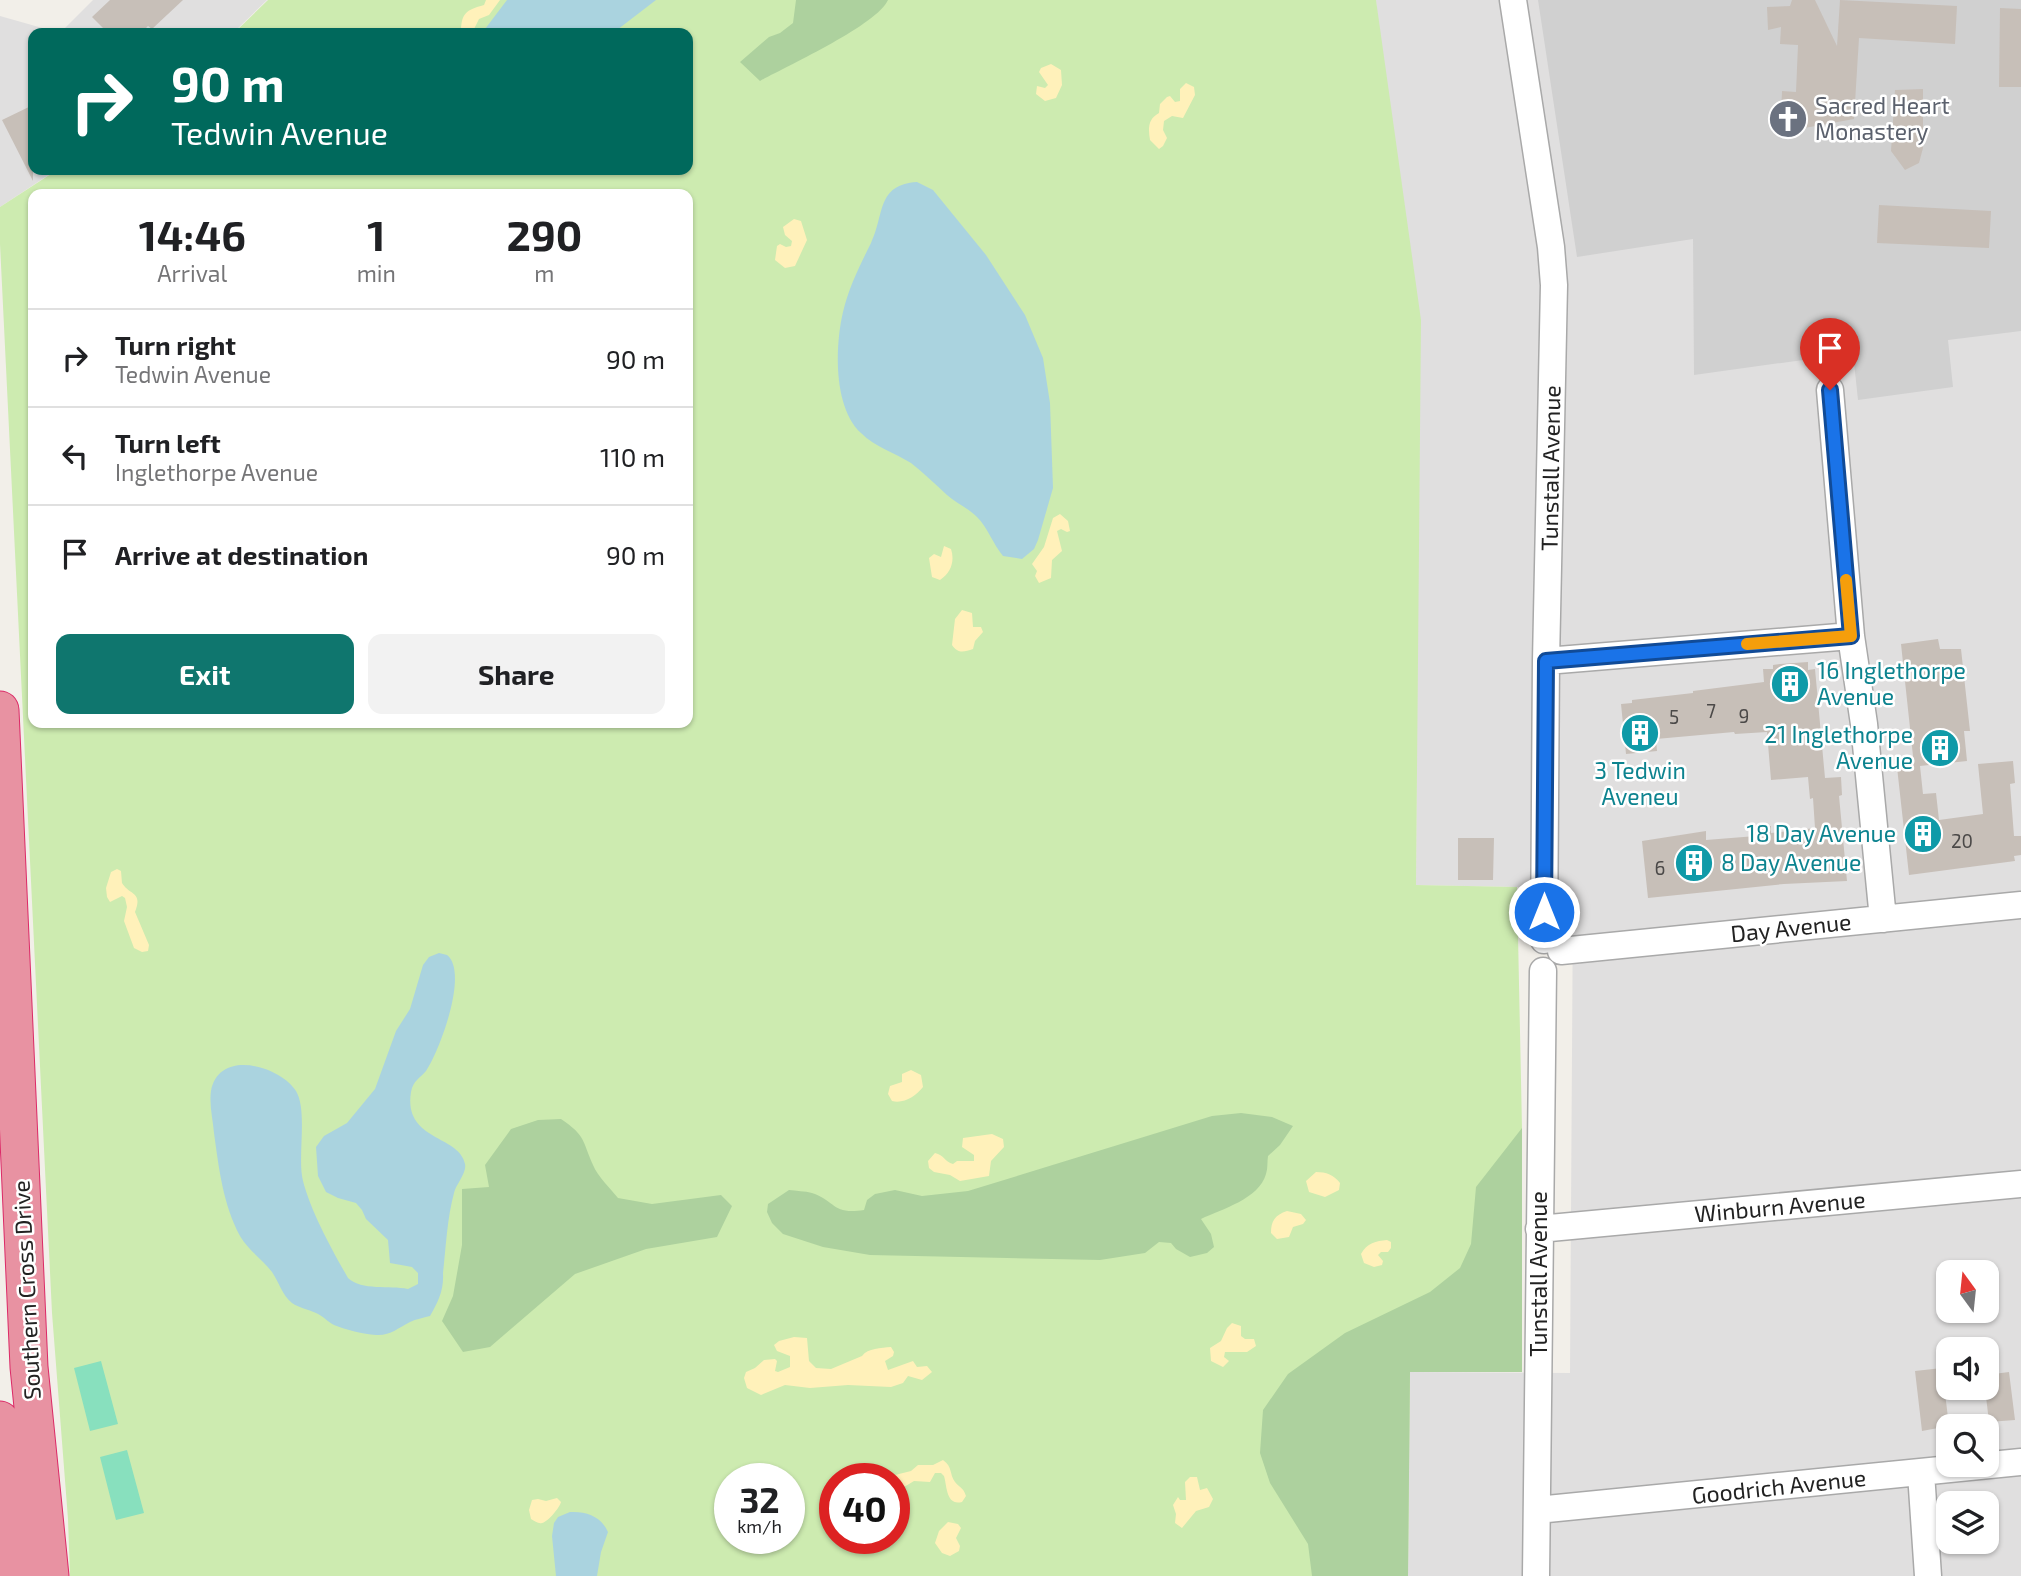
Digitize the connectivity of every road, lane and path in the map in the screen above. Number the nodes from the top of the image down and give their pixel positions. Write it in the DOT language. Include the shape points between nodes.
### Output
graph roads {
  1 [pos="1513,0"];
  2 [pos="1830,390"];
  3 [pos="1851,636"];
  4 [pos="1546,661"];
  5 [pos="0,710"];
  6 [pos="2021,905"];
  7 [pos="1883,919"];
  8 [pos="1553,945"];
  9 [pos="2021,1184"];
  10 [pos="1539,1229"];
  11 [pos="0,1420"];
  12 [pos="2021,1462"];
  13 [pos="1921,1473"];
  14 [pos="1537,1510"];
  15 [pos="14,1576"];
  16 [pos="50,1576"];
  17 [pos="1536,1576"];
  18 [pos="1928,1576"];
  1 -- 4 [label="street, Tunstall Avenue" via="1554,285"];
  2 -- 3 [label="street"];
  3 -- 4 [label="street"];
  3 -- 7 [label="street"];
  4 -- 8 [label="street, Tunstall Avenue"];
  5 -- 16 [label="highway, Southern Cross Drive" via="29,1367"];
  6 -- 7 [label="street, Day Avenue"];
  7 -- 8 [label="street, Day Avenue"];
  8 -- 10 [label="street, Tunstall Avenue" via="1562,959 1551,971 1543,971"];
  9 -- 10 [label="street, Winburn Avenue"];
  10 -- 14 [label="street, Tunstall Avenue"];
  11 -- 15 [label="highway, Southern Cross Drive"];
  12 -- 13 [label="street, Goodrich Avenue"];
  13 -- 14 [label="street, Goodrich Avenue"];
  13 -- 18 [label="street"];
  14 -- 17 [label="street, Tunstall Avenue"];
}
